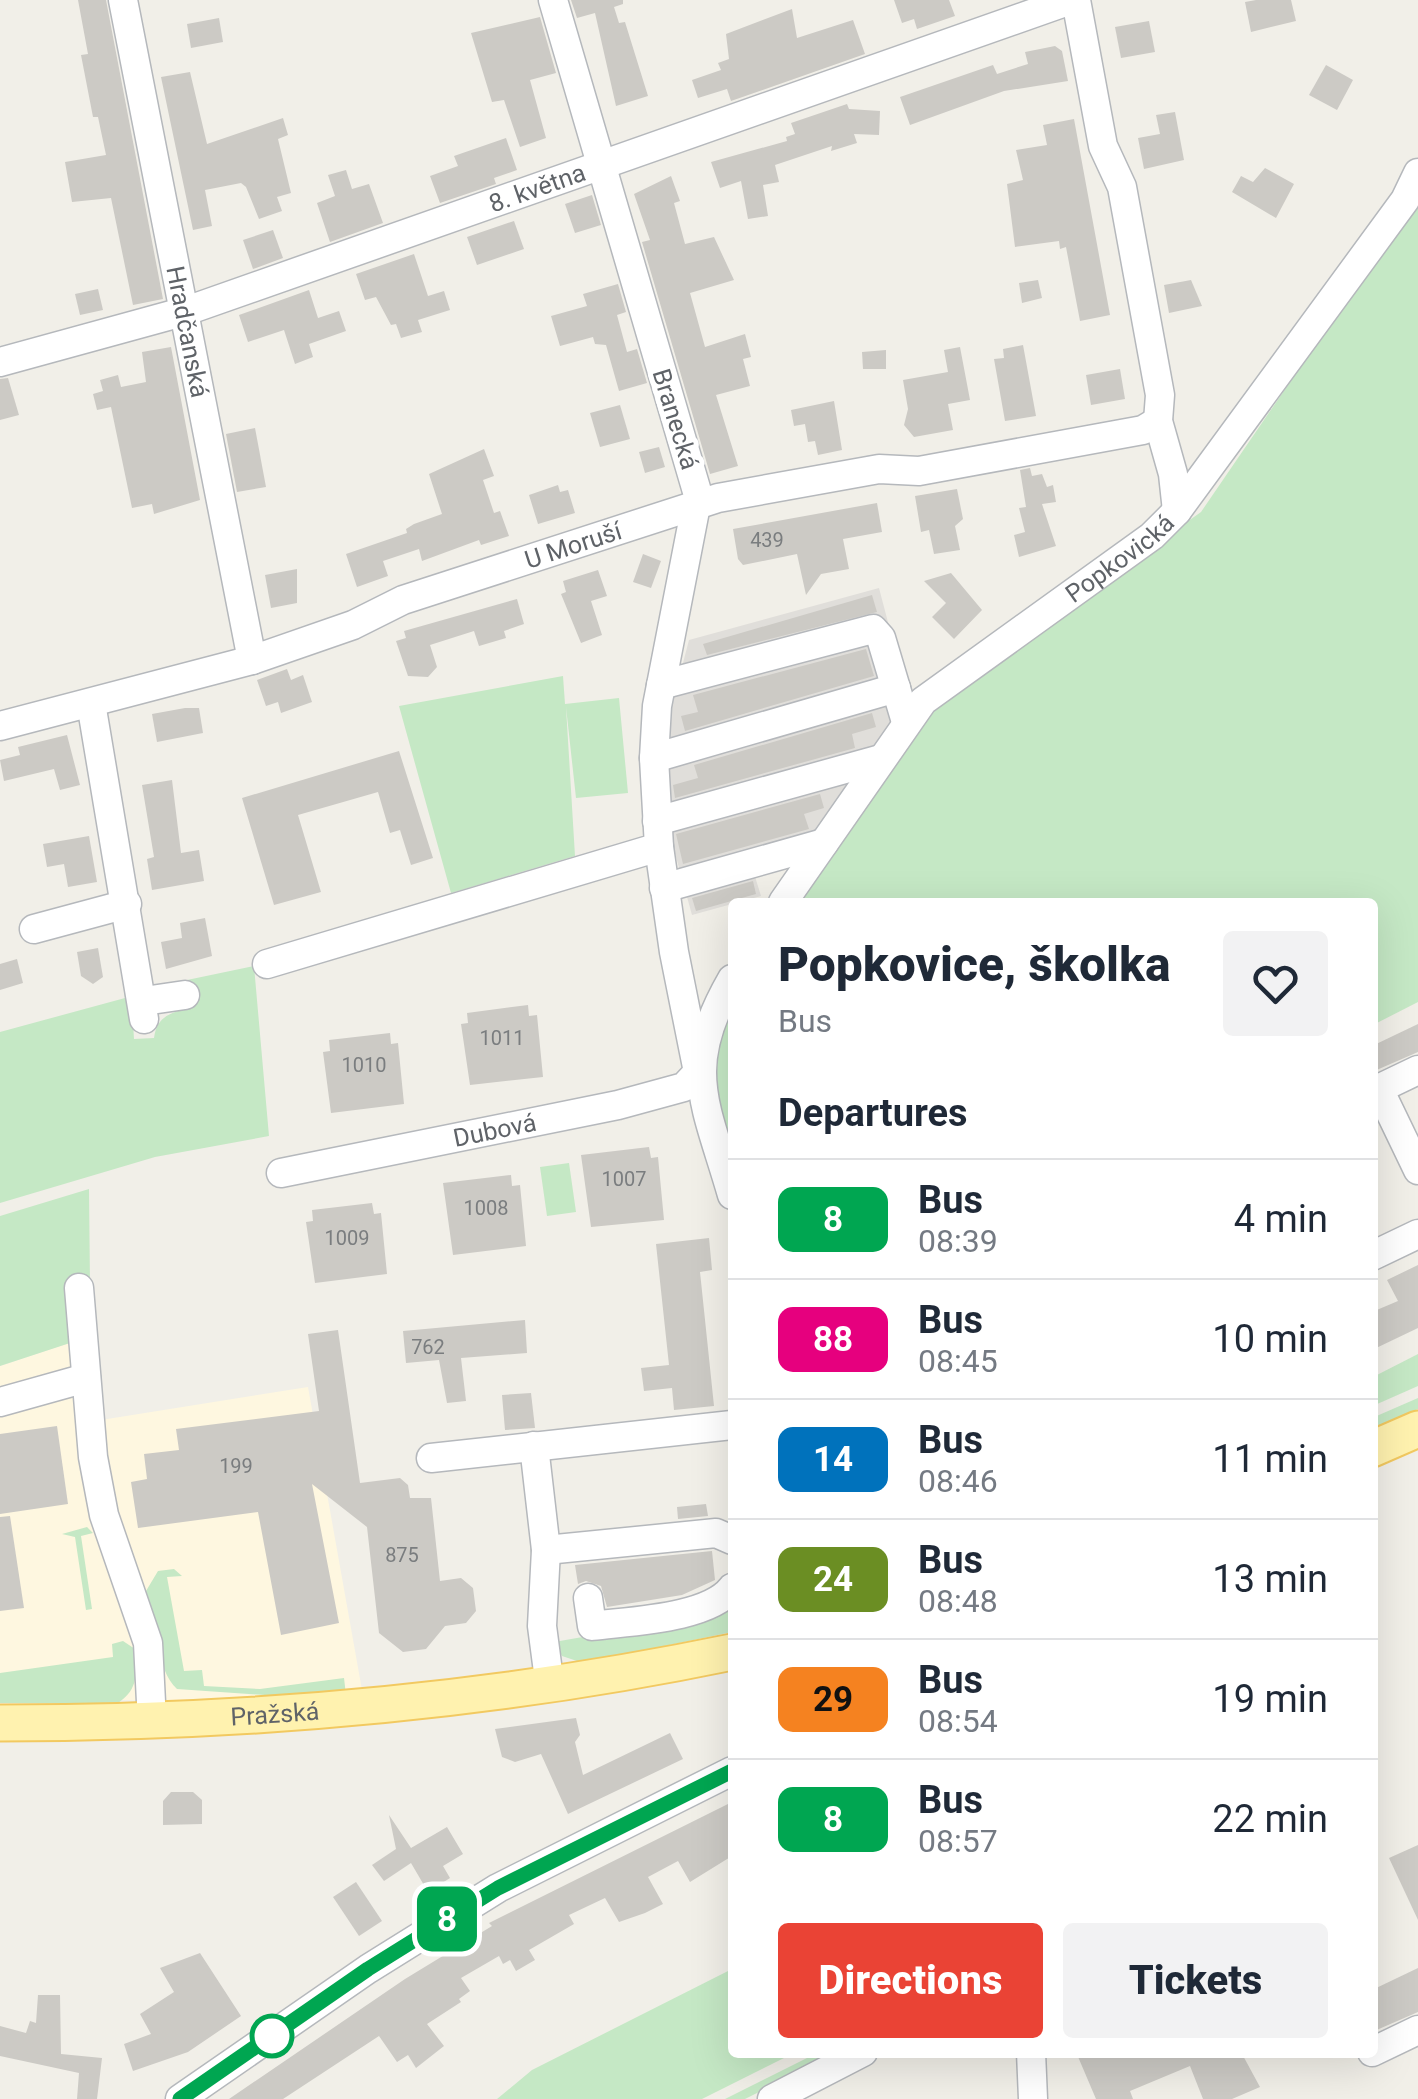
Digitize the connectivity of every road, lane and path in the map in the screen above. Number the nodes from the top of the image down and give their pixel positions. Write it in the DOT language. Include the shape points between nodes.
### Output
graph roads {
  1 [pos="124,0"];
  2 [pos="554,0"];
  3 [pos="1074,0"];
  4 [pos="602,168"];
  5 [pos="1418,173"];
  6 [pos="186,311"];
  7 [pos="0,362"];
  8 [pos="1158,421"];
  9 [pos="1168,452"];
  10 [pos="1209,470"];
  11 [pos="698,504"];
  12 [pos="1177,511"];
  13 [pos="252,660"];
  14 [pos="661,686"];
  15 [pos="896,688"];
  16 [pos="91,702"];
  17 [pos="906,722"];
  18 [pos="0,726"];
  19 [pos="654,758"];
  20 [pos="881,759"];
  21 [pos="658,834"];
  22 [pos="824,843"];
  23 [pos="664,888"];
  24 [pos="786,898"];
  25 [pos="127,904"];
  26 [pos="34,929"];
  27 [pos="267,964"];
  28 [pos="728,988"];
  29 [pos="186,996"];
  30 [pos="1418,1070"];
  31 [pos="698,1072"];
  32 [pos="1378,1090"];
  33 [pos="1378,1095"];
  34 [pos="1418,1170"];
  35 [pos="281,1173"];
  36 [pos="728,1181"];
  37 [pos="1418,1234"];
  38 [pos="1378,1253"];
  39 [pos="79,1288"];
  40 [pos="86,1378"];
  41 [pos="0,1402"];
  42 [pos="721,1426"];
  43 [pos="1418,1429"];
  44 [pos="534,1446"];
  45 [pos="1378,1446"];
  46 [pos="432,1458"];
  47 [pos="728,1538"];
  48 [pos="546,1550"];
  49 [pos="728,1593"];
  50 [pos="588,1598"];
  51 [pos="728,1653"];
  52 [pos="550,1687"];
  53 [pos="152,1722"];
  54 [pos="0,1724"];
  55 [pos="728,1772"];
  56 [pos="1418,2030"];
  57 [pos="1378,2049"];
  58 [pos="851,2058"];
  59 [pos="1032,2058"];
  60 [pos="180,2099"];
  61 [pos="772,2099"];
  62 [pos="1034,2099"];
  1 -- 6 [label="street, Hradčanská"];
  2 -- 4 [label="street, Branecká"];
  3 -- 4 [label="street, 8. května"];
  3 -- 8 [label="street" via="1102,146 1122,187 1160,395"];
  4 -- 6 [label="street, 8. května"];
  4 -- 11 [label="street, Branecká"];
  5 -- 10 [label="street, Popkovická"];
  6 -- 7 [label="street, 8. května"];
  6 -- 13 [label="street, Hradčanská"];
  8 -- 9 [label="street"];
  8 -- 11 [label="street, U Moruší" via="1143,430 919,472 879,469"];
  9 -- 10 [label="street"];
  9 -- 12 [label="street"];
  10 -- 12 [label="street, Popkovická"];
  11 -- 13 [label="street, U Moruší" via="403,600"];
  11 -- 14 [label="street, Branecká"];
  12 -- 17 [label="street, Popkovická" via="1152,536 934,692"];
  13 -- 16 [label="street, U Moruší"];
  14 -- 15 [label="street" via="873,629"];
  14 -- 19 [label="street, Branecká"];
  15 -- 17 [label="street"];
  15 -- 19 [label="street"];
  16 -- 18 [label="street, U Moruší"];
  16 -- 25 [label="street"];
  17 -- 20 [label="street, Popkovická"];
  19 -- 21 [label="street, Branecká"];
  20 -- 21 [label="street"];
  20 -- 22 [label="street, Popkovická"];
  21 -- 23 [label="street, Branecká"];
  21 -- 27 [label="street"];
  22 -- 23 [label="street"];
  22 -- 24 [label="street, Popkovická"];
  23 -- 31 [label="street, Branecká"];
  25 -- 26 [label="street"];
  25 -- 29 [label="street" via="144,1010"];
  28 -- 31 [label="street"];
  30 -- 32 [label="street"];
  31 -- 35 [label="street, Dubová" via="684,1087 618,1106"];
  31 -- 36 [label="street"];
  33 -- 34 [label="street"];
  37 -- 38 [label="street"];
  39 -- 40 [label="street"];
  40 -- 41 [label="street"];
  40 -- 53 [label="street" via="104,1515 148,1644"];
  42 -- 44 [label="street"];
  43 -- 45 [label="main road"];
  44 -- 46 [label="street"];
  44 -- 48 [label="street"];
  47 -- 48 [label="street" via="716,1533 583,1553"];
  48 -- 52 [label="street" via="542,1626"];
  49 -- 50 [label="street" via="680,1614 592,1626"];
  51 -- 52 [label="main road, Pražská"];
  52 -- 53 [label="main road, Pražská" via="374,1708"];
  53 -- 54 [label="main road, Pražská"];
  55 -- 60 [label="street" via="498,1888"];
  56 -- 57 [label="street"];
  58 -- 61 [label="street"];
  59 -- 62 [label="street"];
}
